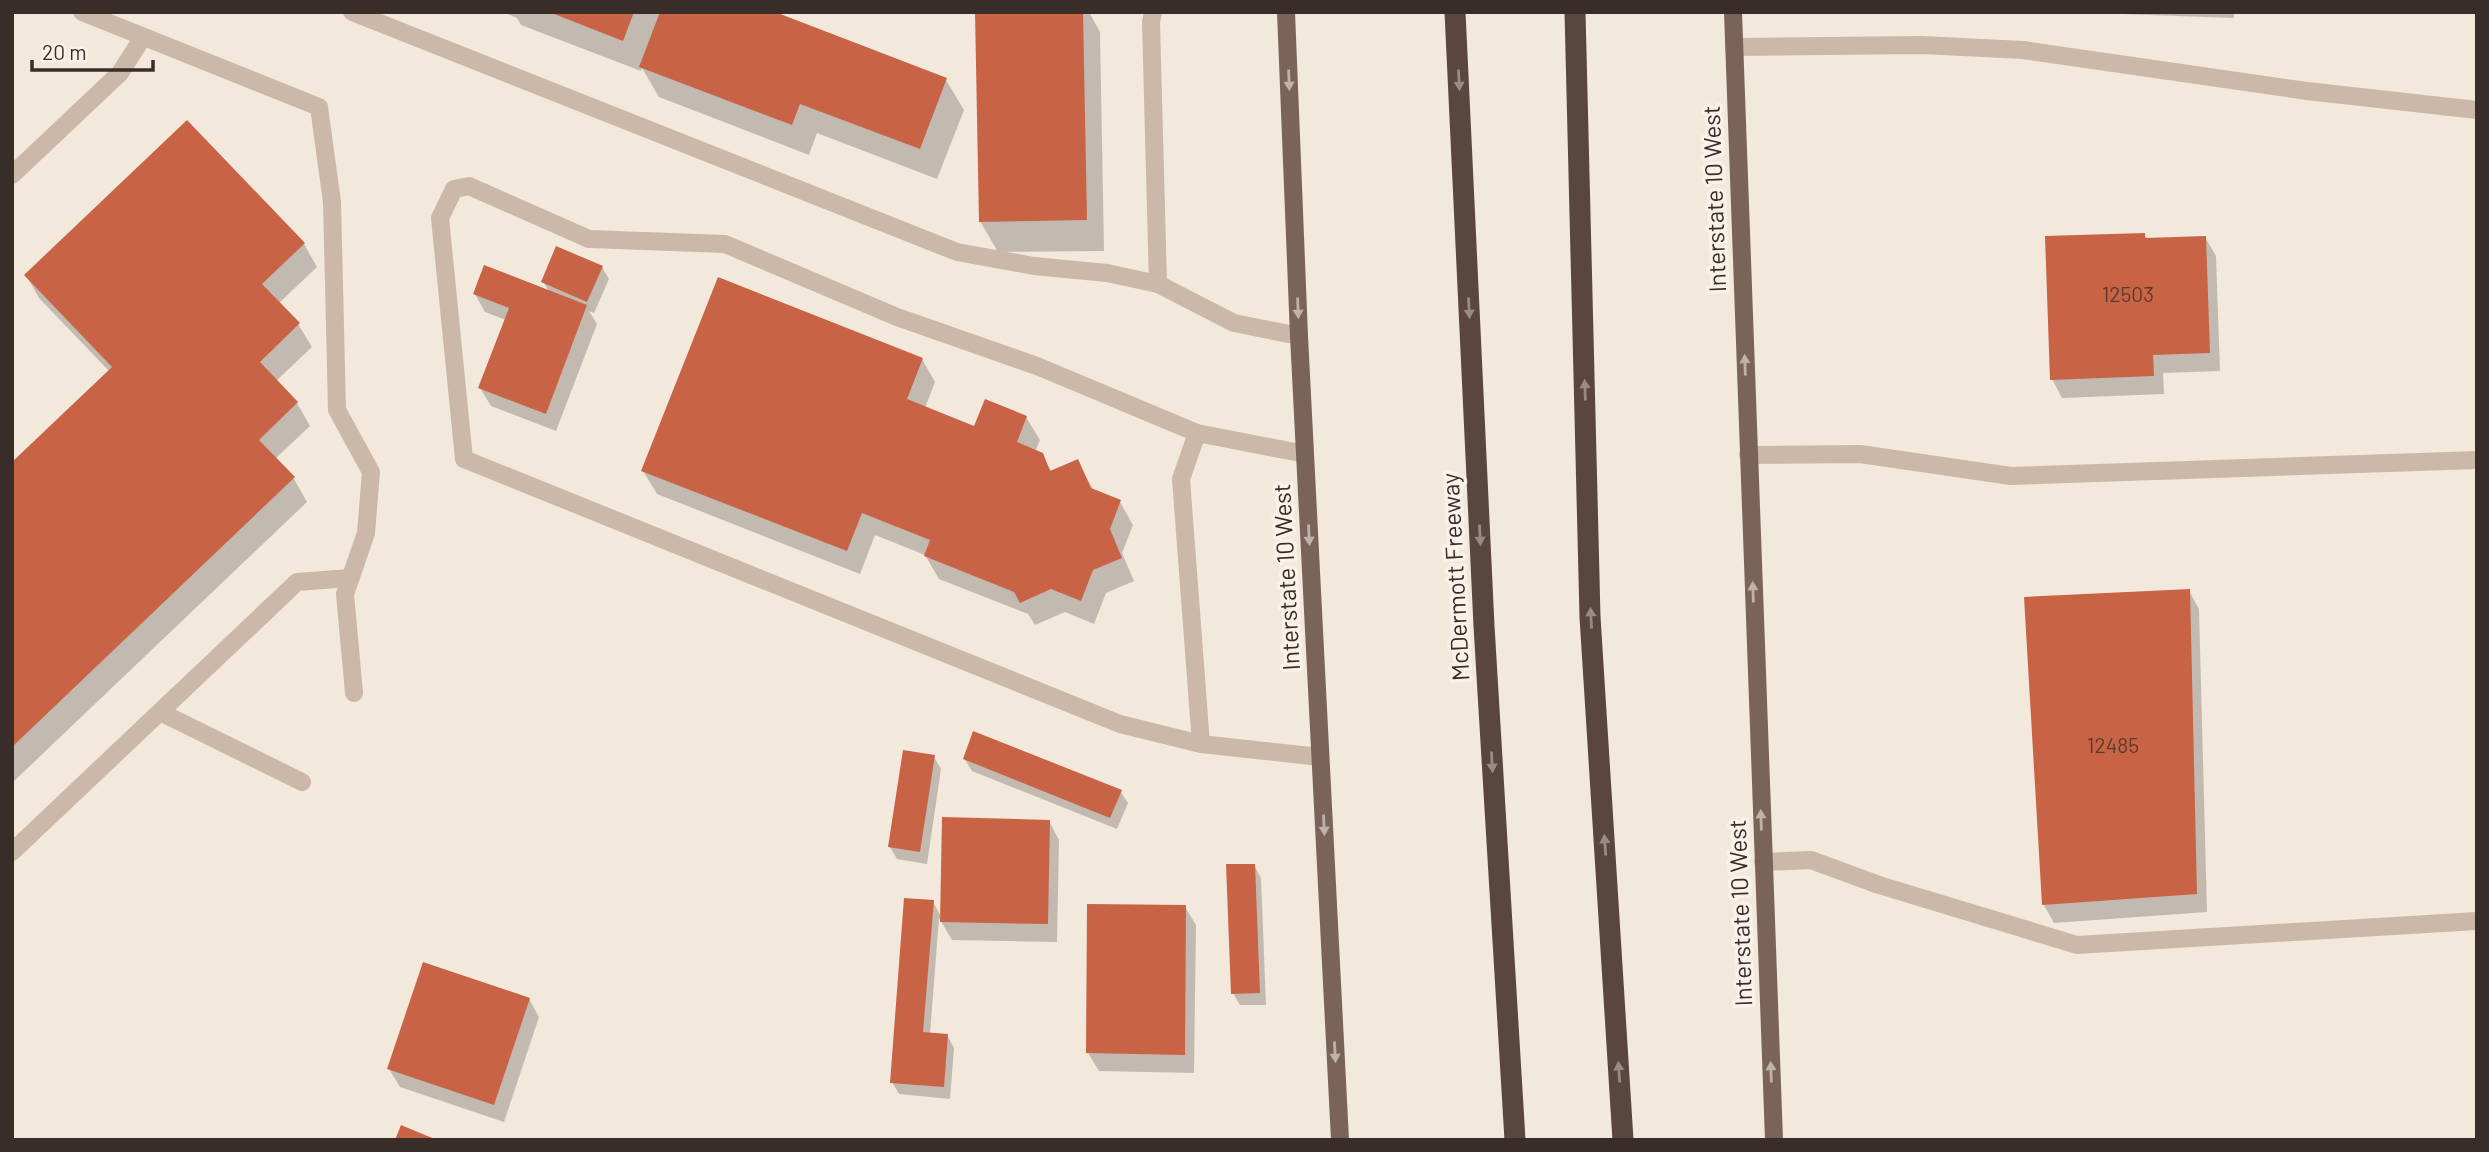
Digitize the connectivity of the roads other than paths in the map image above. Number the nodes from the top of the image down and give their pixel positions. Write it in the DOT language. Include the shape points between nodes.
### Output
graph roads {
  1 [pos="82,12"];
  2 [pos="352,12"];
  3 [pos="1153,12"];
  4 [pos="1286,12"];
  5 [pos="1455,12"];
  6 [pos="1575,12"];
  7 [pos="1733,12"];
  8 [pos="143,37"];
  9 [pos="1734,47"];
  10 [pos="2477,110"];
  11 [pos="12,175"];
  12 [pos="1158,284"];
  13 [pos="1299,336"];
  14 [pos="1197,433"];
  15 [pos="1305,454"];
  16 [pos="1748,455"];
  17 [pos="2477,460"];
  18 [pos="350,578"];
  19 [pos="354,693"];
  20 [pos="160,712"];
  21 [pos="1201,744"];
  22 [pos="1320,757"];
  23 [pos="302,782"];
  24 [pos="12,852"];
  25 [pos="1763,862"];
  26 [pos="2477,921"];
  27 [pos="1340,1140"];
  28 [pos="1515,1140"];
  29 [pos="1623,1140"];
  30 [pos="1774,1140"];
  1 -- 8 [label="lane"];
  2 -- 12 [label="lane" via="957,252"];
  3 -- 12 [label="lane"];
  4 -- 13 [label="main road, Interstate 10 West, one-way"];
  5 -- 28 [label="highway, McDermott Freeway, one-way"];
  29 -- 6 [label="highway, one-way" via="1591,617"];
  7 -- 9 [label="main road, Interstate 10 West"];
  8 -- 11 [label="lane" via="120,73"];
  8 -- 18 [label="lane" via="319,107 332,202 337,410 371,472 366,533"];
  9 -- 10 [label="lane" via="1922,45 2023,50"];
  16 -- 9 [label="main road, Interstate 10 West, one-way"];
  12 -- 13 [label="lane" via="1234,323"];
  13 -- 15 [label="main road, Interstate 10 West"];
  14 -- 15 [label="lane"];
  14 -- 21 [label="lane" via="1181,479"];
  14 -- 21 [label="lane" via="1037,366 897,317 725,244 589,239 469,186 454,189 440,218 464,459 1120,724"];
  15 -- 22 [label="main road, Interstate 10 West, one-way"];
  16 -- 17 [label="lane" via="1860,454 2011,476"];
  25 -- 16 [label="main road, Interstate 10 West, one-way"];
  18 -- 19 [label="lane" via="345,594"];
  18 -- 20 [label="lane" via="296,582"];
  20 -- 23 [label="lane"];
  20 -- 24 [label="lane"];
  21 -- 22 [label="lane"];
  22 -- 27 [label="main road, Interstate 10 West, one-way"];
  25 -- 26 [label="lane" via="1811,860 1879,886 2077,945"];
  30 -- 25 [label="main road, Interstate 10 West, one-way"];
}
